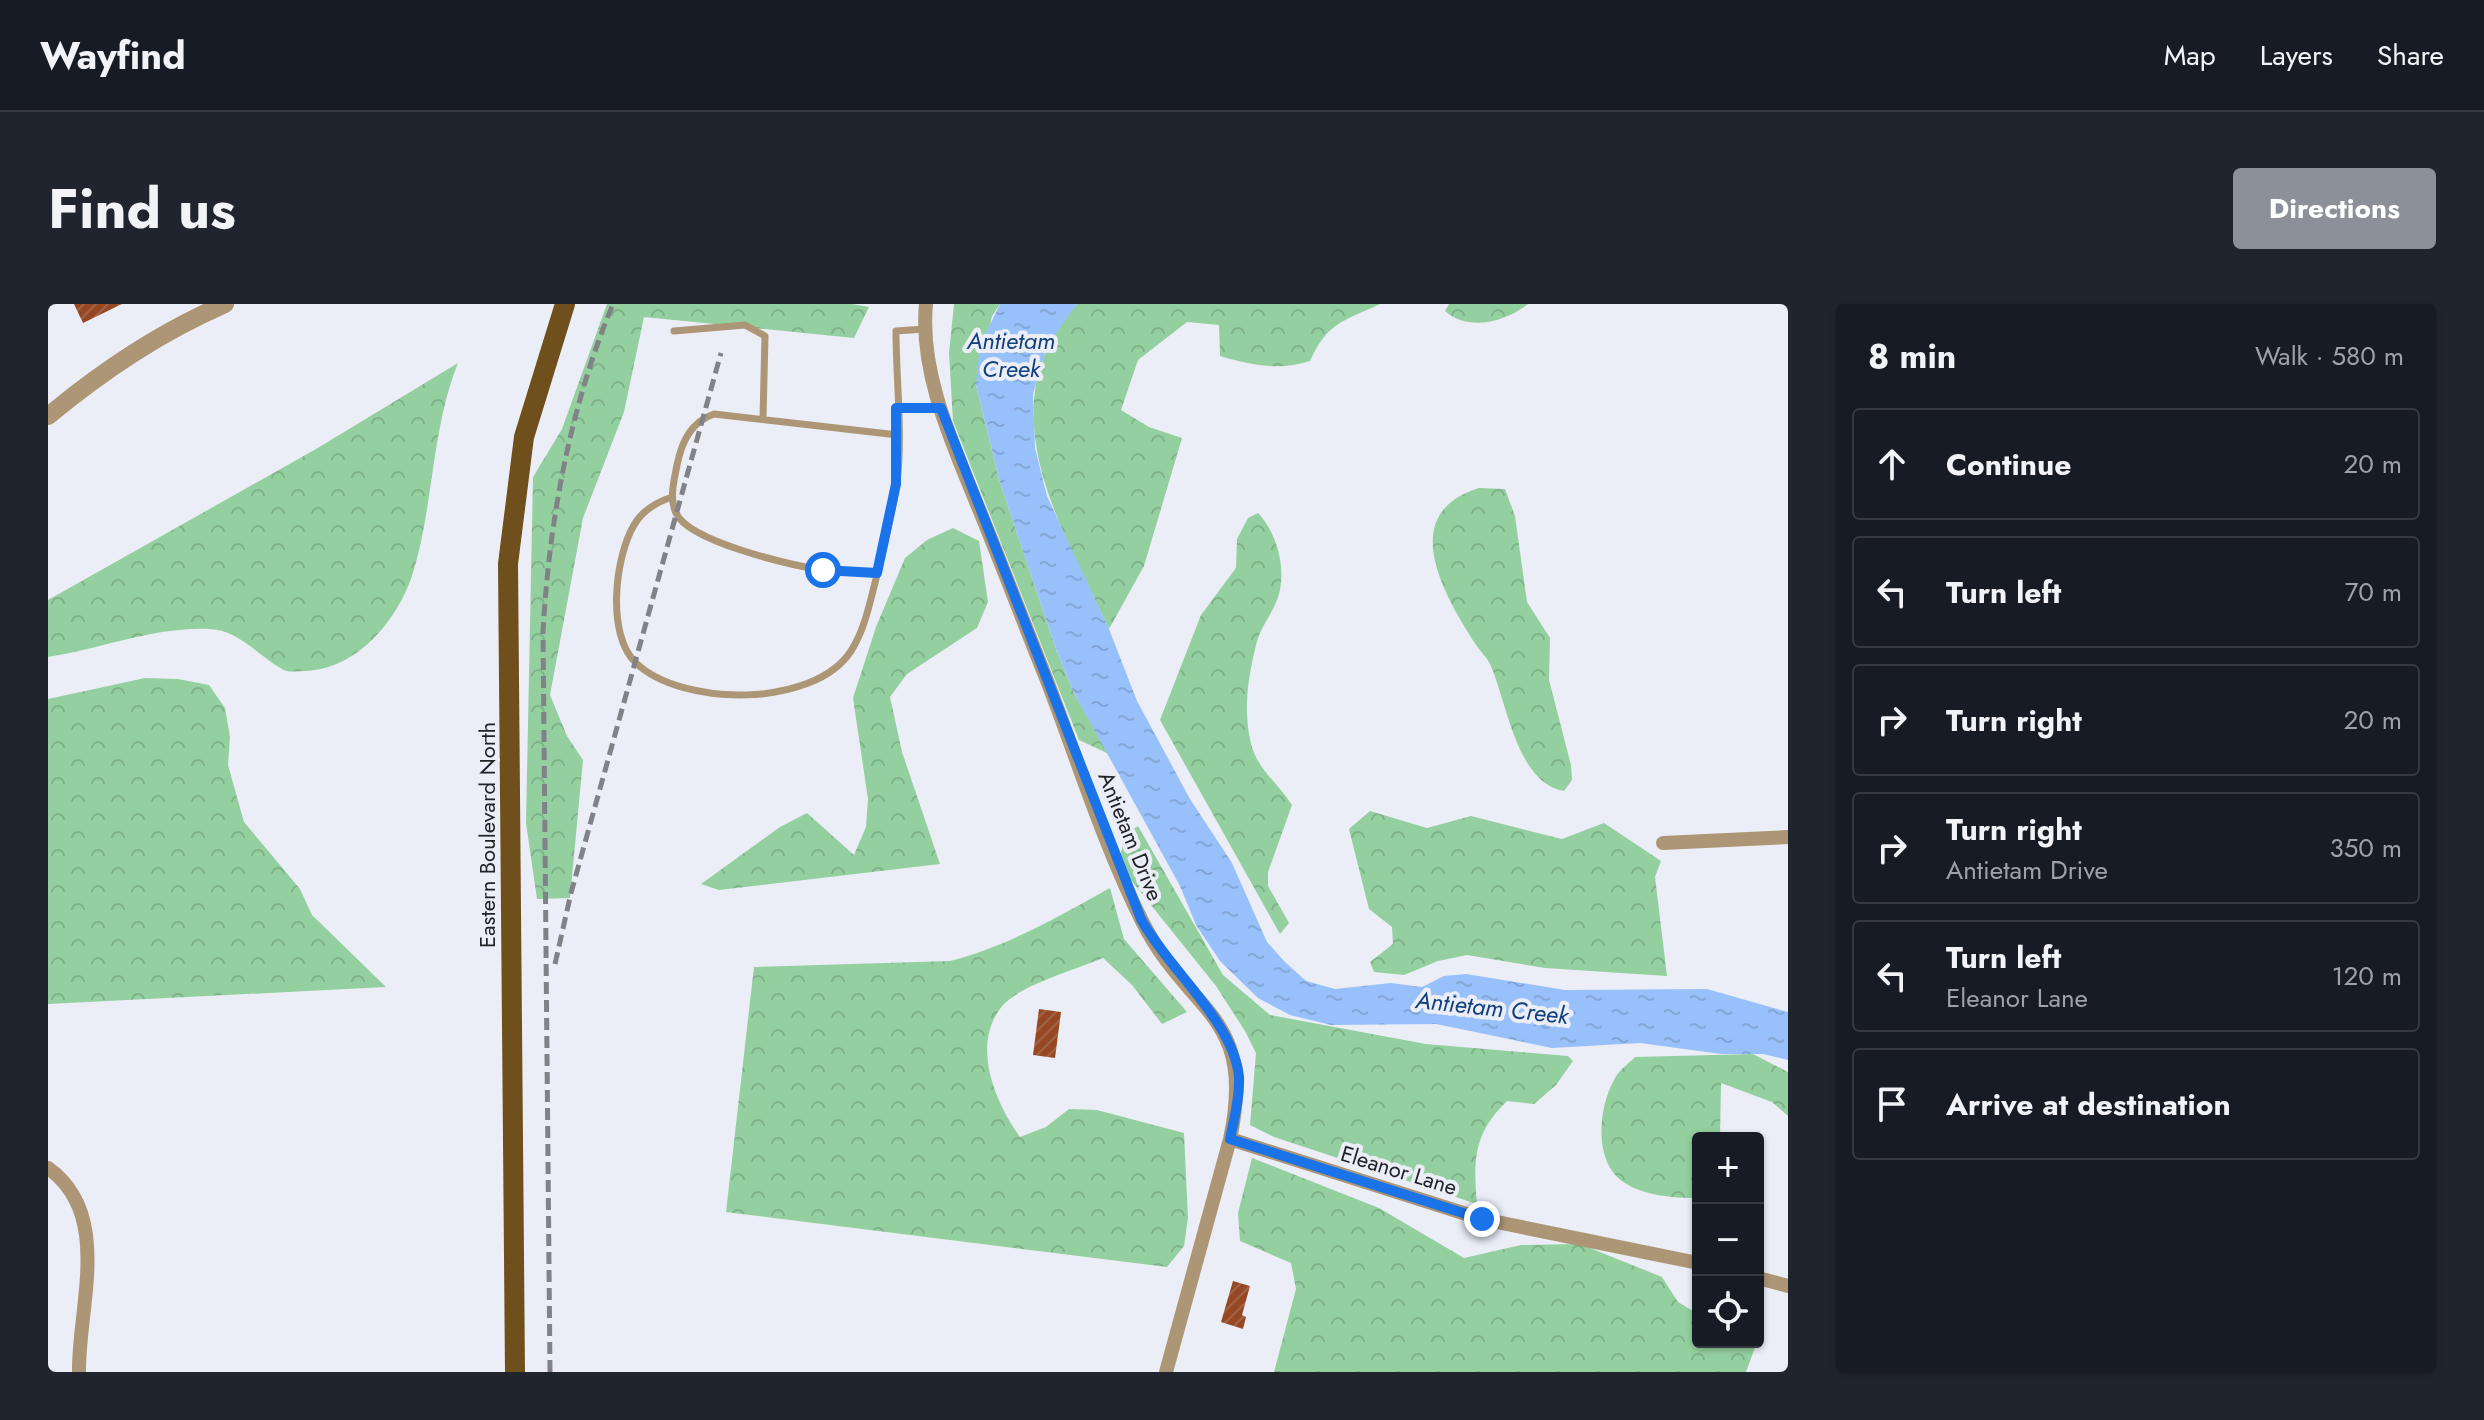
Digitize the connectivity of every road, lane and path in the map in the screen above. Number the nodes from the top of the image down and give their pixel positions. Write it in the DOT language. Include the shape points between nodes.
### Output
graph roads {
  1 [pos="225,304"];
  2 [pos="565,304"];
  3 [pos="926,304"];
  4 [pos="925,329"];
  5 [pos="674,331"];
  6 [pos="896,408"];
  7 [pos="941,408"];
  8 [pos="48,416"];
  9 [pos="763,418"];
  10 [pos="898,435"];
  11 [pos="672,497"];
  12 [pos="877,573"];
  13 [pos="1788,837"];
  14 [pos="1663,843"];
  15 [pos="1230,1139"];
  16 [pos="48,1168"];
  17 [pos="1692,1262"];
  18 [pos="1764,1280"];
  19 [pos="1788,1286"];
  20 [pos="79,1372"];
  21 [pos="515,1372"];
  22 [pos="1166,1372"];
  1 -- 8 [label="street" via="145,343"];
  2 -- 21 [label="main road, Eastern Boulevard North" via="524,437 508,564"];
  3 -- 4 [label="street, Antietam Drive"];
  4 -- 6 [label="lane" via="896,331"];
  4 -- 7 [label="street, Antietam Drive"];
  5 -- 9 [label="lane" via="745,325 765,336"];
  6 -- 7 [label="lane"];
  6 -- 10 [label="lane"];
  7 -- 15 [label="street, Antietam Drive" via="1141,919 1167,962 1214,1017 1234,1054 1239,1077"];
  9 -- 10 [label="lane"];
  9 -- 11 [label="lane" via="714,414 694,425 679,456"];
  10 -- 12 [label="lane" via="896,484"];
  11 -- 12 [label="lane" via="676,515 712,539 823,570"];
  11 -- 12 [label="lane" via="647,509 634,524 617,575 625,648 635,663 660,679 728,694 760,695 800,687 835,672 865,622"];
  13 -- 14 [label="street"];
  15 -- 17 [label="street, Eleanor Lane" via="1482,1219"];
  15 -- 22 [label="street, Antietam Drive"];
  16 -- 20 [label="street" via="75,1199 88,1246"];
  18 -- 19 [label="street"];
}
